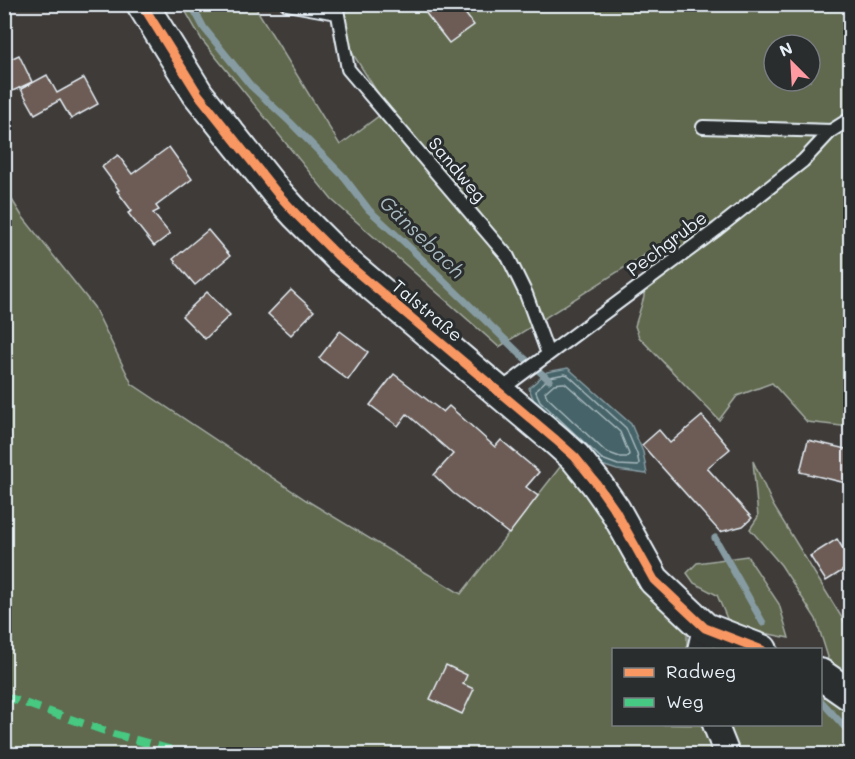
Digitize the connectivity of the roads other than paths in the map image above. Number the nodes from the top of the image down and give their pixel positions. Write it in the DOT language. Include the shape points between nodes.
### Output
graph roads {
  1 [pos="142,4"];
  2 [pos="287,4"];
  3 [pos="336,9"];
  4 [pos="850,119"];
  5 [pos="703,127"];
  6 [pos="831,131"];
  7 [pos="544,358"];
  8 [pos="498,392"];
  9 [pos="702,639"];
  10 [pos="751,648"];
  11 [pos="822,675"];
  12 [pos="850,695"];
  13 [pos="716,726"];
  14 [pos="727,754"];
  1 -- 8 [label="street, Talstraße" via="198,94 297,215 338,256"];
  2 -- 3 [label="lane, Sandweg"];
  3 -- 7 [label="lane, Sandweg" via="348,69 508,257 526,294"];
  4 -- 6 [label="lane, Pechgrube"];
  5 -- 6 [label="lane"];
  6 -- 7 [label="lane, Pechgrube" via="803,161 717,230"];
  7 -- 8 [label="lane, Pechgrube"];
  8 -- 9 [label="street, Talstraße" via="556,440 596,483 654,580"];
  9 -- 10 [label="street"];
  11 -- 12 [label="street"];
  13 -- 14 [label="street"];
}
